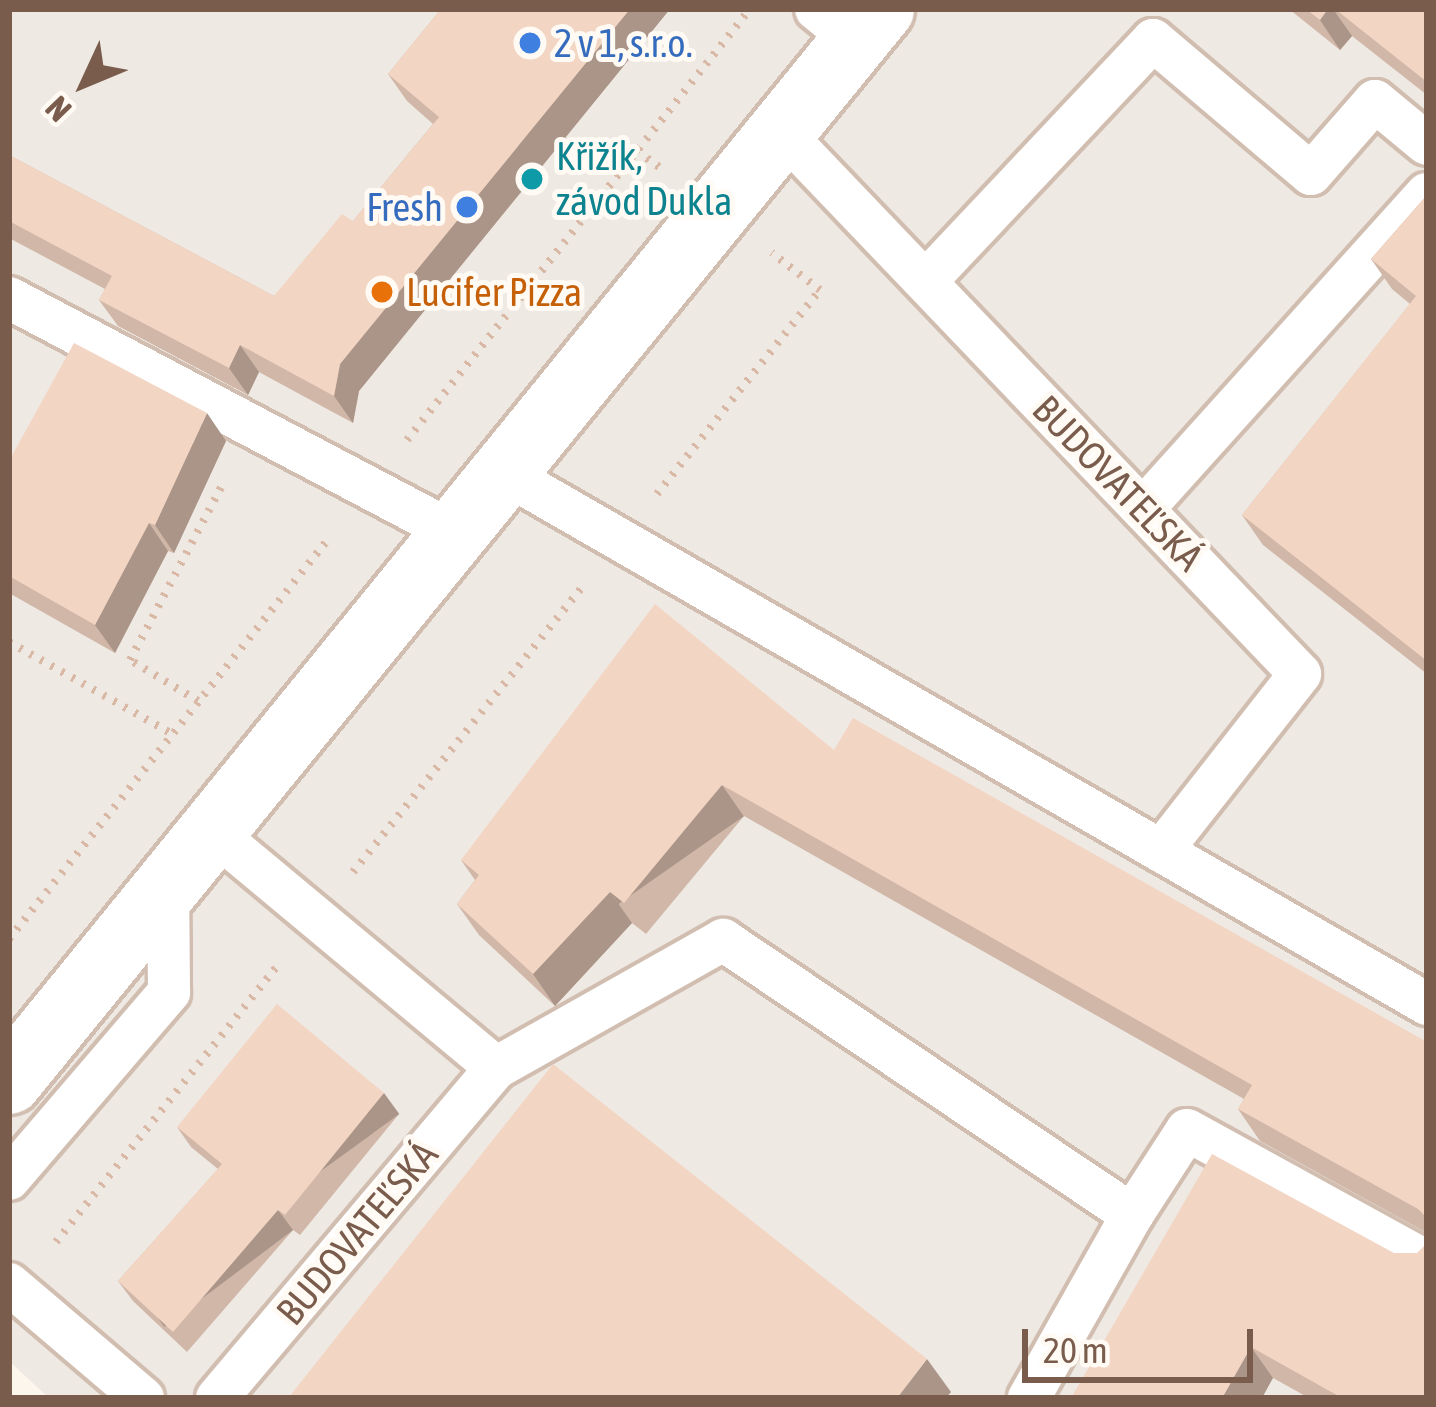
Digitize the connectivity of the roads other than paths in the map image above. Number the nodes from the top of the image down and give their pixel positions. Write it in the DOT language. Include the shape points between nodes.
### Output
graph roads {
  1 [pos="848,19"];
  2 [pos="794,115"];
  3 [pos="1427,144"];
  4 [pos="1427,194"];
  5 [pos="926,281"];
  6 [pos="9,298"];
  7 [pos="504,472"];
  8 [pos="1143,509"];
  9 [pos="455,533"];
  10 [pos="212,831"];
  11 [pos="1161,851"];
  12 [pos="168,886"];
  13 [pos="1427,1004"];
  14 [pos="496,1068"];
  15 [pos="9,1081"];
  16 [pos="9,1179"];
  17 [pos="1132,1215"];
  18 [pos="1427,1262"];
  19 [pos="13,1288"];
  20 [pos="143,1398"];
  21 [pos="217,1398"];
  22 [pos="1029,1398"];
  1 -- 2 [label="street"];
  2 -- 5 [label="lane, BUDOVATEĽSKÁ"];
  2 -- 7 [label="street"];
  3 -- 5 [label="lane" via="1375,101 1311,174 1153,40"];
  4 -- 8 [label="lane"];
  5 -- 8 [label="lane, BUDOVATEĽSKÁ"];
  6 -- 9 [label="lane"];
  7 -- 9 [label="street"];
  7 -- 11 [label="lane"];
  8 -- 11 [label="lane, BUDOVATEĽSKÁ" via="1300,674"];
  9 -- 10 [label="street"];
  10 -- 12 [label="street"];
  10 -- 14 [label="lane"];
  11 -- 13 [label="lane"];
  12 -- 15 [label="street"];
  12 -- 16 [label="lane" via="169,992"];
  14 -- 17 [label="lane, BUDOVATEĽSKÁ" via="723,940"];
  14 -- 21 [label="lane, BUDOVATEĽSKÁ"];
  17 -- 18 [label="lane" via="1187,1130"];
  17 -- 22 [label="lane"];
  19 -- 20 [label="lane"];
}
